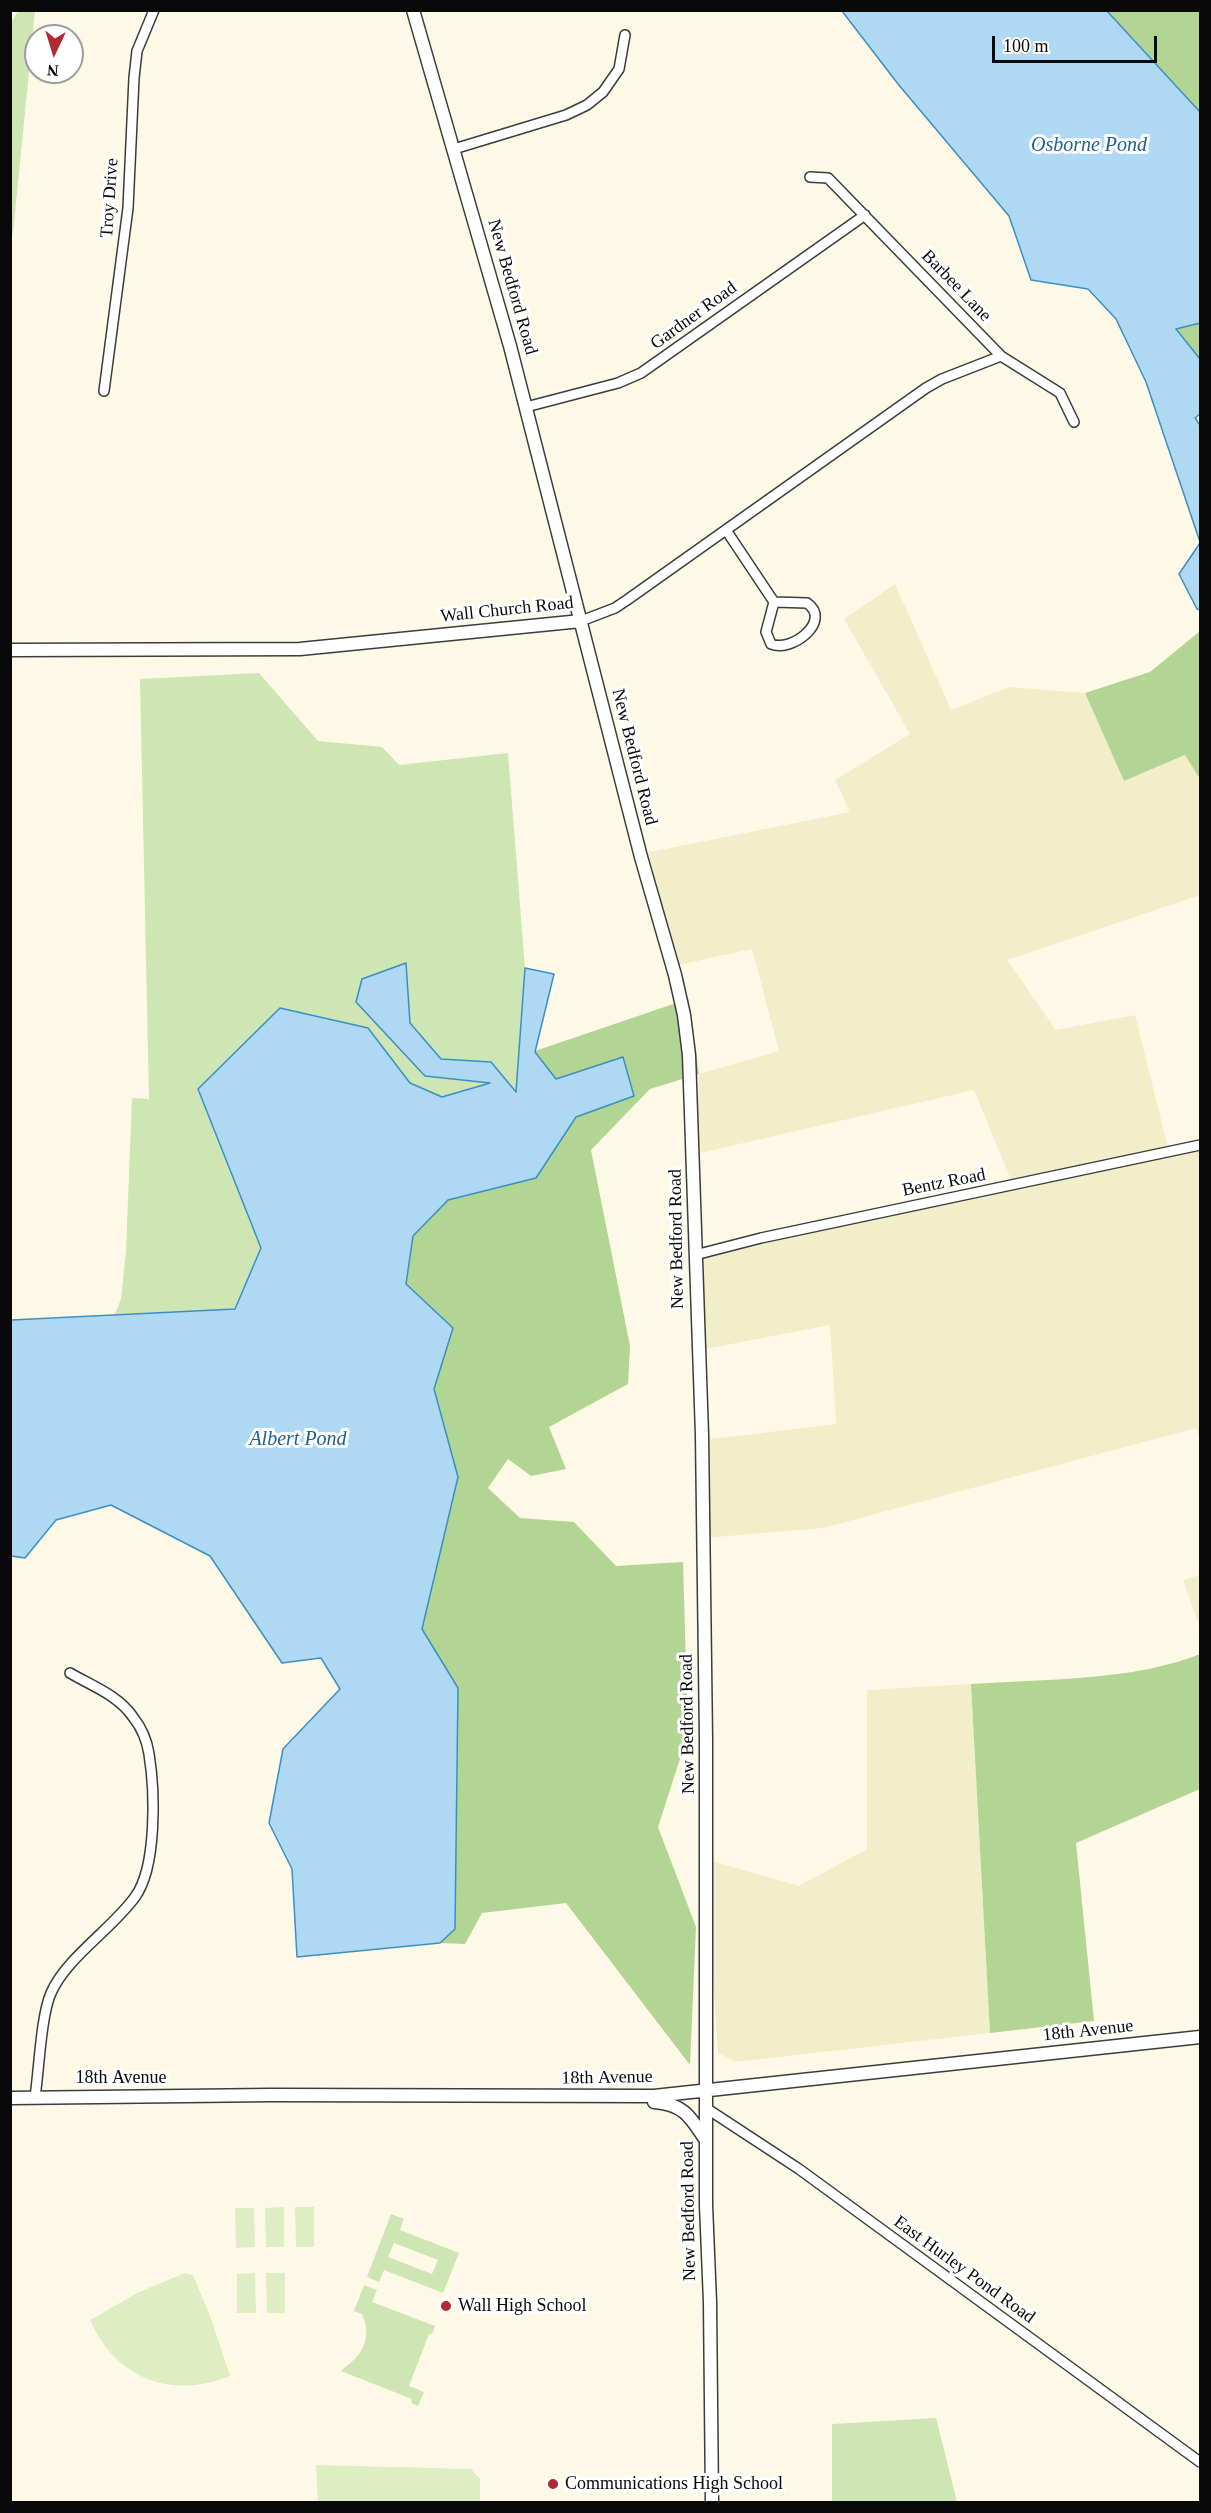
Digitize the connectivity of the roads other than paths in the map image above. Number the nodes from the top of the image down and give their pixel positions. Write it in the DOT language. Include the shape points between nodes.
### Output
graph roads {
  1 [pos="154,10"];
  2 [pos="413,10"];
  3 [pos="626,34"];
  4 [pos="454,149"];
  5 [pos="810,177"];
  6 [pos="865,215"];
  7 [pos="1001,356"];
  8 [pos="104,391"];
  9 [pos="526,407"];
  10 [pos="1074,422"];
  11 [pos="726,530"];
  12 [pos="774,602"];
  13 [pos="581,621"];
  14 [pos="10,650"];
  15 [pos="1200,1145"];
  16 [pos="695,1255"];
  17 [pos="70,1673"];
  18 [pos="1200,2037"];
  19 [pos="707,2091"];
  20 [pos="35,2097"];
  21 [pos="605,2097"];
  22 [pos="10,2098"];
  23 [pos="706,2108"];
  24 [pos="705,2140"];
  25 [pos="1200,2463"];
  26 [pos="712,2502"];
  1 -- 8 [label="street, Troy Drive" via="137,51 128,208"];
  2 -- 4 [label="street, New Bedford Road"];
  3 -- 4 [label="street" via="619,69 603,92 587,105"];
  4 -- 9 [label="street, New Bedford Road"];
  5 -- 6 [label="street, Barbee Lane" via="828,178"];
  6 -- 7 [label="street, Barbee Lane"];
  6 -- 9 [label="street, Gardner Road" via="641,373"];
  7 -- 10 [label="street, Barbee Lane" via="1060,393"];
  7 -- 11 [label="street, Wall Church Road" via="926,388"];
  9 -- 13 [label="street, New Bedford Road"];
  11 -- 12 [label="street"];
  11 -- 13 [label="street, Wall Church Road" via="615,608"];
  12 -- 12 [label="street" via="766,632 771,644 788,645 817,620 816,612 807,603"];
  13 -- 14 [label="street, Wall Church Road" via="300,649"];
  13 -- 16 [label="street, New Bedford Road" via="684,1015 691,1086"];
  15 -- 16 [label="street, Bentz Road"];
  16 -- 19 [label="street, New Bedford Road" via="702,1435"];
  17 -- 20 [label="street" via="118,1701 142,1732 149,1754 152,1851 135,1898 63,1974 51,1993"];
  18 -- 19 [label="street, 18th Avenue"];
  19 -- 21 [label="street, 18th Avenue"];
  19 -- 23 [label="street, New Bedford Road"];
  20 -- 21 [label="street, 18th Avenue"];
  20 -- 22 [label="street, 18th Avenue"];
  21 -- 24 [label="street" via="670,2103 689,2115"];
  23 -- 24 [label="street, New Bedford Road"];
  23 -- 25 [label="street, East Hurley Pond Road" via="799,2169"];
  24 -- 26 [label="street, New Bedford Road"];
}
